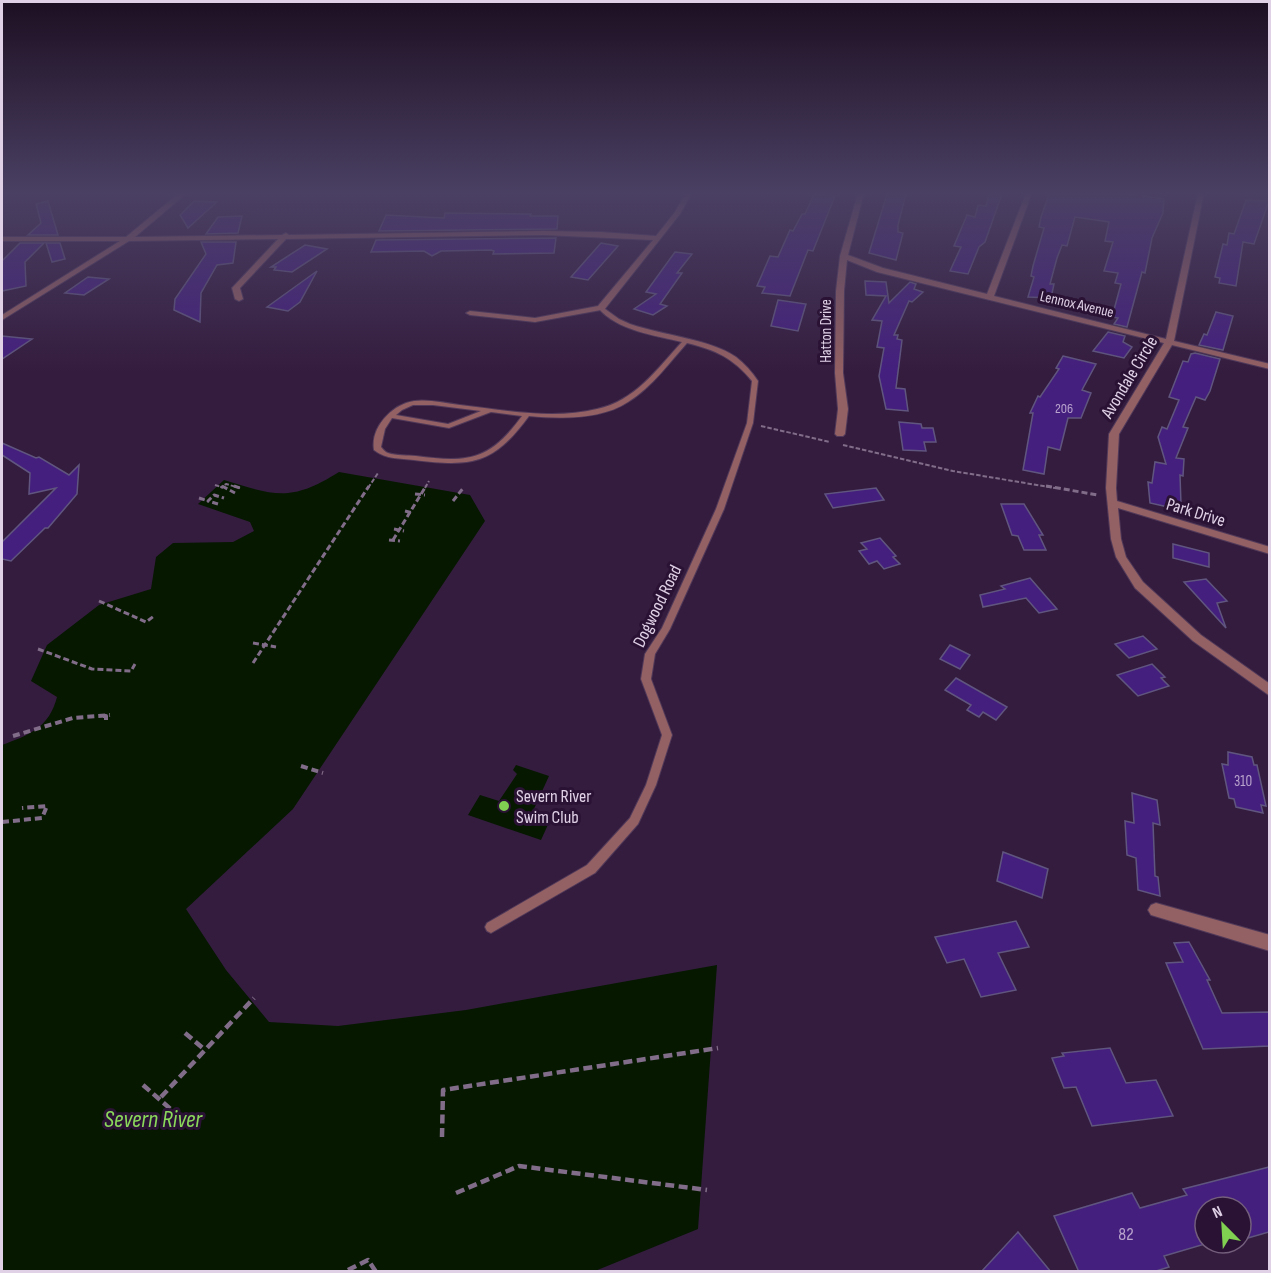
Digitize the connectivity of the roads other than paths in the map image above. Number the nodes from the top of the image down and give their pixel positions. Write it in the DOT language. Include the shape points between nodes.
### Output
graph roads {
  1 [pos="106,252"];
  2 [pos="270,252"];
  3 [pos="645,252"];
  4 [pos="845,252"];
  5 [pos="1007,252"];
  6 [pos="1189,252"];
  7 [pos="844,256"];
  8 [pos="990,297"];
  9 [pos="239,299"];
  10 [pos="2,307"];
  11 [pos="14,308"];
  12 [pos="601,308"];
  13 [pos="470,313"];
  14 [pos="2,318"];
  15 [pos="686,341"];
  16 [pos="1170,341"];
  17 [pos="1269,367"];
  18 [pos="491,410"];
  19 [pos="527,414"];
  20 [pos="392,416"];
  21 [pos="840,434"];
  22 [pos="1112,501"];
  23 [pos="1269,551"];
  24 [pos="1269,691"];
  25 [pos="1156,910"];
  26 [pos="491,927"];
  27 [pos="1269,943"];
  1 -- 11 [label="street"];
  2 -- 9 [label="street" via="236,288"];
  3 -- 12 [label="street"];
  4 -- 7 [label="street, Hatton Drive"];
  5 -- 8 [label="street"];
  6 -- 16 [label="street, Avondale Circle"];
  7 -- 8 [label="street, Lennox Avenue" via="880,270"];
  7 -- 21 [label="street, Hatton Drive" via="840,291"];
  8 -- 16 [label="street, Lennox Avenue"];
  10 -- 11 [label="street"];
  11 -- 14 [label="street"];
  12 -- 13 [label="street" via="535,320"];
  12 -- 15 [label="lane, Dogwood Road" via="606,315 645,331"];
  15 -- 19 [label="lane" via="636,393 618,406 591,412"];
  15 -- 26 [label="lane, Dogwood Road" via="721,350 742,363 755,381 750,423 720,509 666,629 650,654 646,679 667,735 651,785 634,821 591,869"];
  16 -- 17 [label="street, Lennox Avenue"];
  16 -- 22 [label="street, Avondale Circle" via="1114,434"];
  18 -- 19 [label="lane"];
  18 -- 20 [label="lane" via="449,426"];
  18 -- 20 [label="lane" via="425,403 405,405"];
  19 -- 20 [label="lane" via="513,434 488,456 465,462 386,455 377,448 377,438 382,425"];
  22 -- 23 [label="street, Park Drive"];
  22 -- 24 [label="street, Avondale Circle" via="1121,557 1139,585 1197,638"];
  25 -- 27 [label="street"];
}
